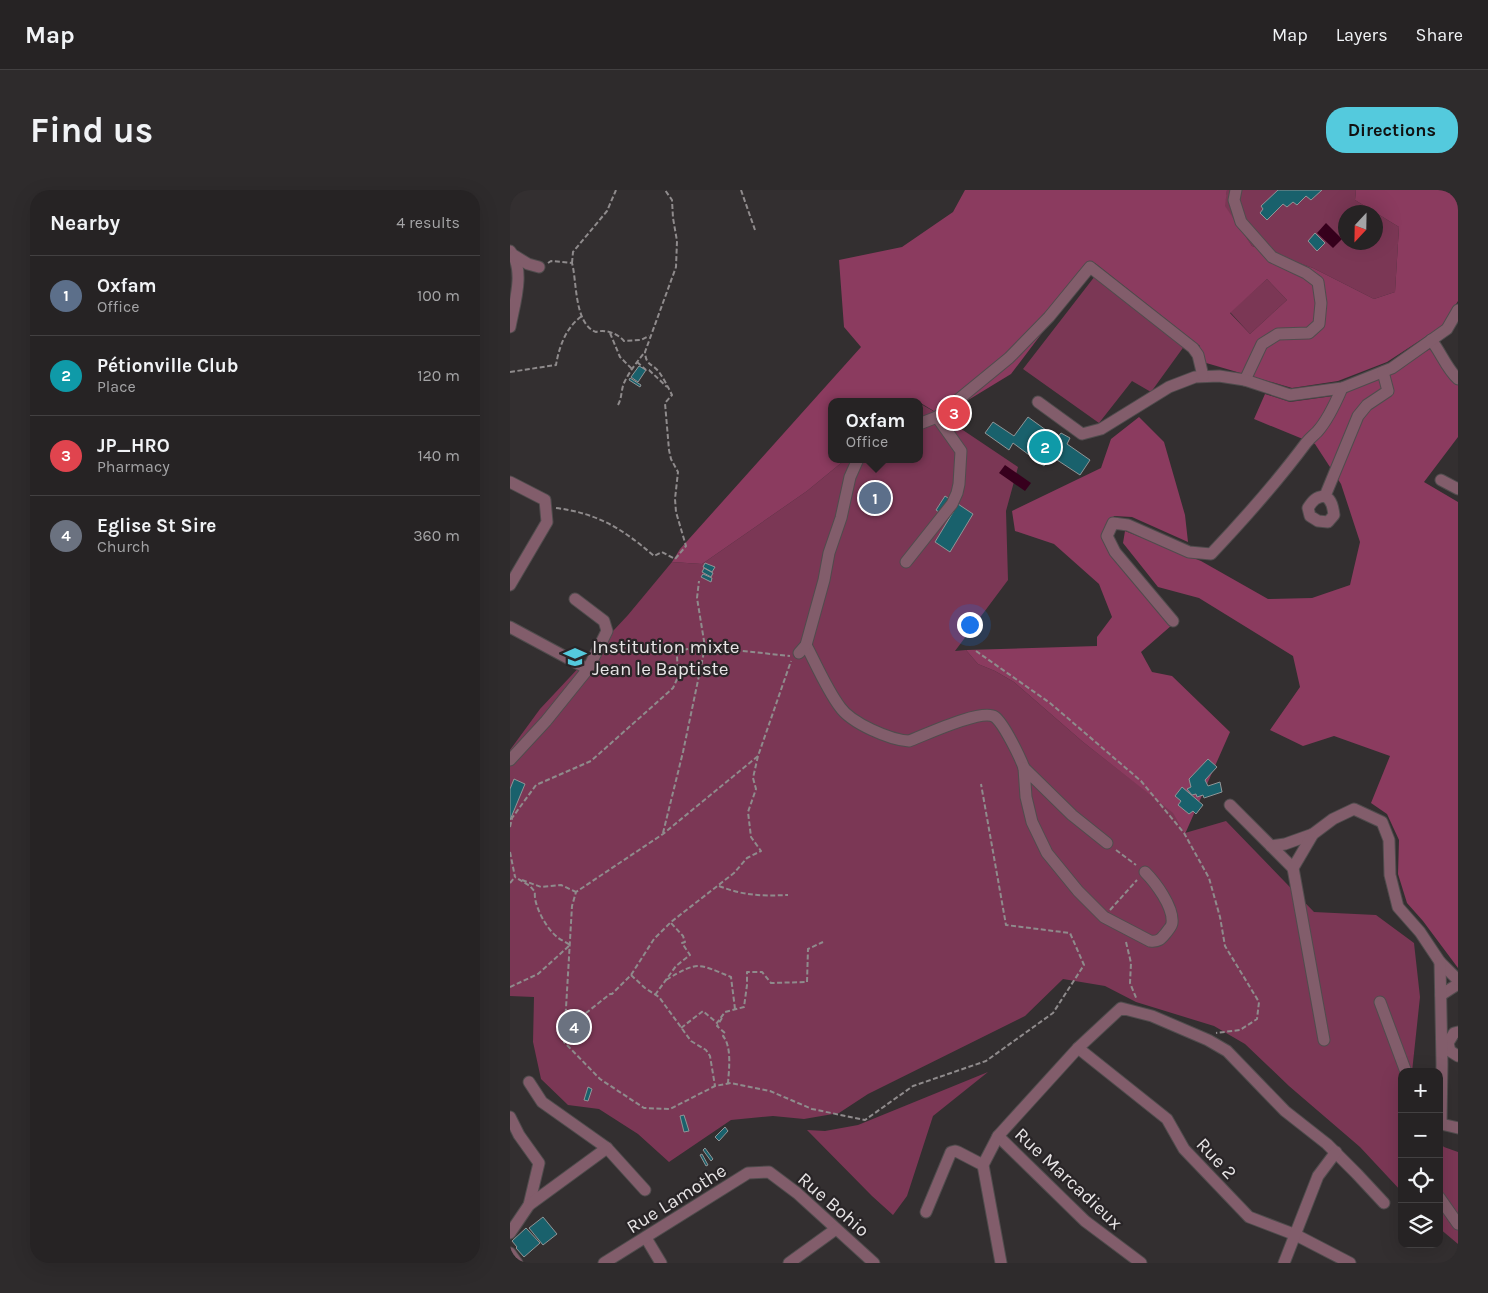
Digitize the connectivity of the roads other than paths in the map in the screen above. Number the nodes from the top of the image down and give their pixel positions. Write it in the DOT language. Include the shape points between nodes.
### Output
graph roads {
  1 [pos="1236,190"];
  2 [pos="512,253"];
  3 [pos="539,268"];
  4 [pos="1458,310"];
  5 [pos="510,327"];
  6 [pos="1435,344"];
  7 [pos="1383,372"];
  8 [pos="1203,376"];
  9 [pos="1458,379"];
  10 [pos="1245,380"];
  11 [pos="1342,388"];
  12 [pos="1038,402"];
  13 [pos="938,417"];
  14 [pos="923,423"];
  15 [pos="856,463"];
  16 [pos="1441,480"];
  17 [pos="510,482"];
  18 [pos="1458,489"];
  19 [pos="1325,496"];
  20 [pos="906,562"];
  21 [pos="510,585"];
  22 [pos="575,598"];
  23 [pos="1172,621"];
  24 [pos="510,627"];
  25 [pos="588,669"];
  26 [pos="510,760"];
  27 [pos="1024,768"];
  28 [pos="1230,805"];
  29 [pos="1313,834"];
  30 [pos="1107,843"];
  31 [pos="1271,846"];
  32 [pos="1293,868"];
  33 [pos="1145,872"];
  34 [pos="1440,962"];
  35 [pos="1458,980"];
  36 [pos="1458,984"];
  37 [pos="1441,995"];
  38 [pos="1380,1002"];
  39 [pos="1458,1032"];
  40 [pos="1324,1040"];
  41 [pos="1078,1048"];
  42 [pos="1458,1056"];
  43 [pos="1405,1068"];
  44 [pos="529,1082"];
  45 [pos="1440,1113"];
  46 [pos="510,1117"];
  47 [pos="1443,1126"];
  48 [pos="1458,1128"];
  49 [pos="998,1136"];
  50 [pos="607,1148"];
  51 [pos="1336,1152"];
  52 [pos="983,1165"];
  53 [pos="769,1172"];
  54 [pos="645,1190"];
  55 [pos="1384,1203"];
  56 [pos="1443,1203"];
  57 [pos="529,1205"];
  58 [pos="926,1212"];
  59 [pos="1458,1224"];
  60 [pos="836,1229"];
  61 [pos="510,1233"];
  62 [pos="1296,1235"];
  63 [pos="1105,1237"];
  64 [pos="646,1238"];
  65 [pos="510,1253"];
  66 [pos="517,1263"];
  67 [pos="604,1263"];
  68 [pos="661,1263"];
  69 [pos="789,1263"];
  70 [pos="874,1263"];
  71 [pos="1002,1263"];
  72 [pos="1127,1263"];
  73 [pos="1141,1263"];
  74 [pos="1284,1263"];
  75 [pos="1350,1263"];
  1 -- 10 [label="street" via="1234,200 1241,222 1272,256 1318,282 1321,303 1319,324 1309,333 1278,334 1262,344"];
  2 -- 3 [label="street"];
  2 -- 5 [label="street" via="519,280"];
  4 -- 6 [label="street"];
  6 -- 7 [label="street"];
  6 -- 9 [label="street"];
  7 -- 11 [label="street"];
  7 -- 19 [label="street" via="1388,391 1358,416"];
  8 -- 10 [label="street"];
  8 -- 12 [label="street" via="1169,387 1101,429 1082,434"];
  8 -- 13 [label="street" via="1193,348 1090,268 1009,358"];
  10 -- 11 [label="street" via="1290,395"];
  11 -- 23 [label="street" via="1319,430 1253,510 1211,554 1190,552 1128,525 1113,523 1107,536 1115,552"];
  13 -- 14 [label="street"];
  13 -- 20 [label="street" via="961,451 957,493 952,504"];
  15 -- 27 [label="street" via="824,580 799,652 841,708 866,727 909,741 986,714 995,718 1009,737"];
  16 -- 18 [label="street"];
  17 -- 21 [label="street" via="545,500 547,522"];
  22 -- 25 [label="street" via="604,621 607,631"];
  24 -- 25 [label="street"];
  25 -- 26 [label="street"];
  27 -- 30 [label="street" via="1072,815"];
  27 -- 33 [label="street" via="1032,822 1046,853 1104,917 1156,942 1171,926 1171,915 1164,897"];
  28 -- 31 [label="street"];
  29 -- 31 [label="street"];
  29 -- 32 [label="street"];
  29 -- 34 [label="street" via="1333,818 1354,809 1382,822 1389,840 1390,876 1398,907"];
  31 -- 32 [label="street"];
  32 -- 40 [label="street"];
  34 -- 35 [label="street"];
  34 -- 37 [label="street"];
  36 -- 37 [label="street"];
  37 -- 45 [label="street"];
  38 -- 43 [label="street"];
  39 -- 42 [label="street" via="1448,1043 1450,1051"];
  41 -- 49 [label="street"];
  41 -- 51 [label="street" via="1121,1008 1152,1016 1227,1051 1285,1111"];
  41 -- 62 [label="street, Rue 2" via="1167,1119 1184,1149 1249,1217"];
  44 -- 50 [label="street" via="542,1102"];
  46 -- 57 [label="street" via="539,1163"];
  47 -- 48 [label="street"];
  49 -- 52 [label="street"];
  49 -- 63 [label="street, Rue Marcadieux"];
  50 -- 54 [label="street"];
  50 -- 57 [label="street"];
  51 -- 55 [label="street"];
  51 -- 62 [label="street" via="1318,1176"];
  52 -- 58 [label="street" via="958,1152 951,1152"];
  52 -- 71 [label="street"];
  53 -- 60 [label="street, Rue Bohio"];
  53 -- 64 [label="street, Rue Lamothe" via="748,1173"];
  56 -- 59 [label="street"];
  57 -- 61 [label="street"];
  60 -- 69 [label="street"];
  60 -- 70 [label="street, Rue Bohio"];
  62 -- 74 [label="street"];
  62 -- 75 [label="street, Rue 2"];
  63 -- 72 [label="street"];
  63 -- 73 [label="street, Rue Marcadieux"];
  64 -- 67 [label="street, Rue Lamothe"];
  64 -- 68 [label="street"];
  65 -- 66 [label="street"];
}
